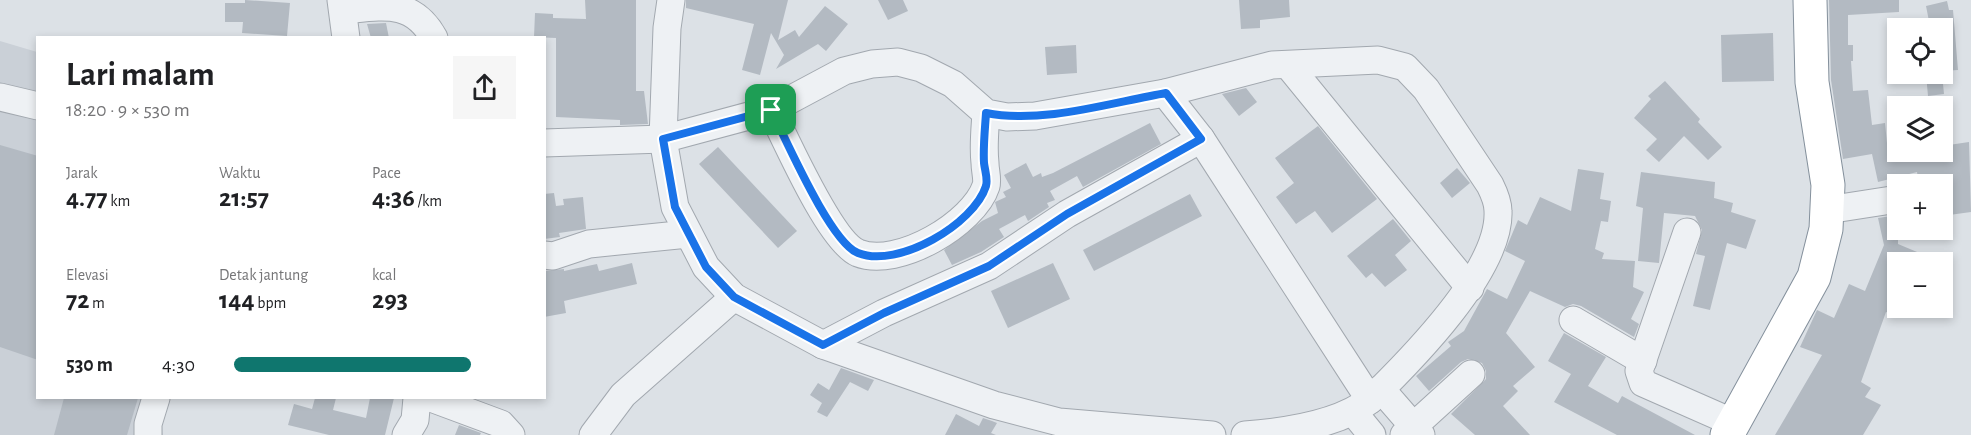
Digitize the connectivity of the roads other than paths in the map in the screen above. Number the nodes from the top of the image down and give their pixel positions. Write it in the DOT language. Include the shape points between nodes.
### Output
graph roads {
  1 [pos="671,0"];
  2 [pos="1810,0"];
  3 [pos="339,3"];
  4 [pos="335,36"];
  5 [pos="346,36"];
  6 [pos="433,36"];
  7 [pos="1288,65"];
  8 [pos="1166,93"];
  9 [pos="0,96"];
  10 [pos="36,105"];
  11 [pos="771,110"];
  12 [pos="986,113"];
  13 [pos="663,139"];
  14 [pos="1201,139"];
  15 [pos="546,143"];
  16 [pos="1887,201"];
  17 [pos="1827,210"];
  18 [pos="1687,232"];
  19 [pos="687,234"];
  20 [pos="546,255"];
  21 [pos="1470,288"];
  22 [pos="734,297"];
  23 [pos="1573,320"];
  24 [pos="823,345"];
  25 [pos="1643,361"];
  26 [pos="1470,374"];
  27 [pos="156,399"];
  28 [pos="417,399"];
  29 [pos="434,399"];
  30 [pos="1368,401"];
  31 [pos="1731,429"];
  32 [pos="1413,432"];
  33 [pos="148,435"];
  34 [pos="406,435"];
  35 [pos="511,435"];
  36 [pos="593,435"];
  37 [pos="1212,435"];
  38 [pos="1245,435"];
  39 [pos="1372,435"];
  1 -- 13 [label="street"];
  2 -- 17 [label="highway" via="1812,82 1828,185"];
  3 -- 4 [label="street"];
  3 -- 5 [label="street"];
  3 -- 6 [label="street" via="406,6 426,21"];
  7 -- 8 [label="street" via="1240,72"];
  7 -- 21 [label="street"];
  7 -- 21 [label="street" via="1378,60 1395,62 1414,75 1496,199 1498,220 1488,253"];
  8 -- 12 [label="street" via="1035,116"];
  8 -- 14 [label="street"];
  9 -- 10 [label="street"];
  11 -- 12 [label="street" via="844,71 898,62 921,68 952,84"];
  11 -- 12 [label="street" via="834,232 858,253 884,255 906,252 929,241 978,205 987,183"];
  11 -- 13 [label="street"];
  13 -- 15 [label="street"];
  13 -- 19 [label="street" via="675,207"];
  14 -- 24 [label="street" via="1067,214 989,266"];
  14 -- 30 [label="street"];
  16 -- 17 [label="street"];
  17 -- 31 [label="highway" via="1814,277"];
  18 -- 25 [label="street"];
  19 -- 20 [label="street" via="589,244"];
  19 -- 22 [label="street" via="706,267"];
  21 -- 30 [label="street"];
  22 -- 24 [label="street"];
  22 -- 36 [label="street" via="623,395"];
  23 -- 25 [label="street"];
  24 -- 37 [label="street" via="994,405 1059,422"];
  25 -- 31 [label="street" via="1639,371 1643,383"];
  26 -- 32 [label="street"];
  27 -- 33 [label="street"];
  28 -- 34 [label="street" via="415,420"];
  29 -- 35 [label="street" via="501,424"];
  30 -- 32 [label="street"];
  30 -- 38 [label="street" via="1318,422"];
  30 -- 39 [label="street"];
}
